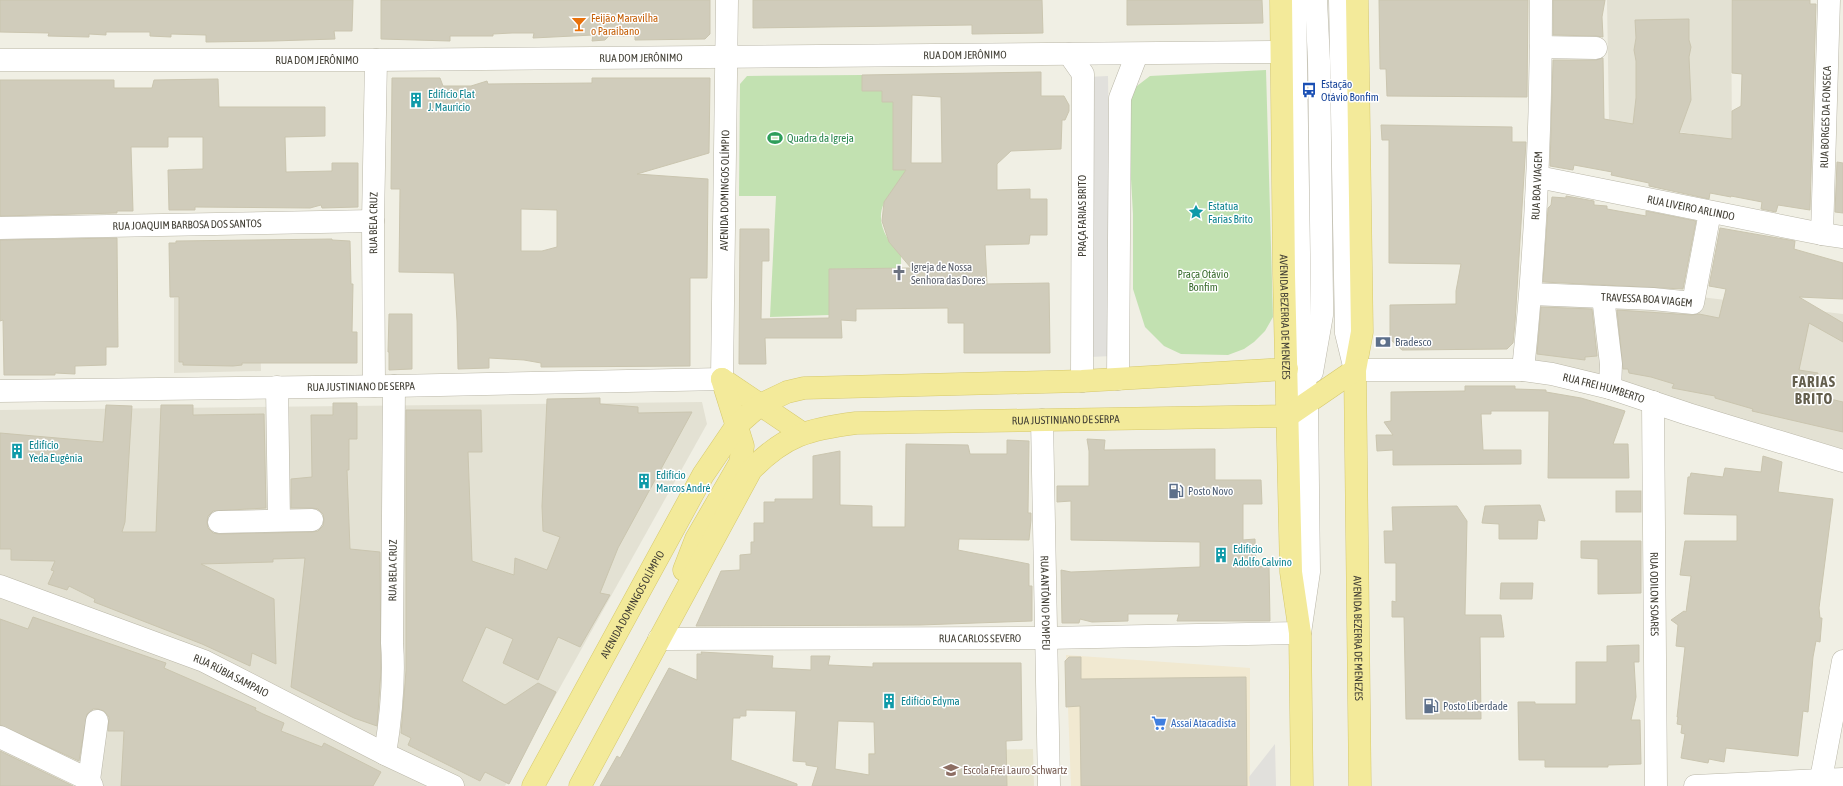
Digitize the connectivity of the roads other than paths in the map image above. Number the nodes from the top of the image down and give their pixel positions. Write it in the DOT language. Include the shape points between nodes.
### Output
graph roads {
  1 [pos="727,0"];
  2 [pos="1281,0"];
  3 [pos="1295,0"];
  4 [pos="1316,0"];
  5 [pos="1340,0"];
  6 [pos="1358,0"];
  7 [pos="1541,0"];
  8 [pos="1829,0"];
  9 [pos="1541,47"];
  10 [pos="1596,48"];
  11 [pos="1282,52"];
  12 [pos="1069,54"];
  13 [pos="1137,54"];
  14 [pos="726,58"];
  15 [pos="0,60"];
  16 [pos="376,60"];
  17 [pos="1538,177"];
  18 [pos="1710,212"];
  19 [pos="373,221"];
  20 [pos="0,228"];
  21 [pos="1832,236"];
  22 [pos="1531,294"];
  23 [pos="1603,297"];
  24 [pos="1286,369"];
  25 [pos="1355,370"];
  26 [pos="1523,370"];
  27 [pos="722,379"];
  28 [pos="1118,379"];
  29 [pos="1082,382"];
  30 [pos="384,386"];
  31 [pos="277,387"];
  32 [pos="1610,388"];
  33 [pos="0,391"];
  34 [pos="1653,402"];
  35 [pos="1307,403"];
  36 [pos="760,405"];
  37 [pos="1288,416"];
  38 [pos="1042,420"];
  39 [pos="736,425"];
  40 [pos="802,433"];
  41 [pos="1843,461"];
  42 [pos="278,520"];
  43 [pos="312,520"];
  44 [pos="219,522"];
  45 [pos="0,586"];
  46 [pos="681,599"];
  47 [pos="1300,633"];
  48 [pos="659,638"];
  49 [pos="1047,638"];
  50 [pos="1843,661"];
  51 [pos="97,720"];
  52 [pos="0,737"];
  53 [pos="386,754"];
  54 [pos="1843,778"];
  55 [pos="1821,779"];
  56 [pos="90,783"];
  57 [pos="1760,784"];
  58 [pos="453,786"];
  59 [pos="532,786"];
  60 [pos="580,786"];
  61 [pos="1049,786"];
  62 [pos="1302,786"];
  63 [pos="1360,786"];
  64 [pos="1656,786"];
  65 [pos="1695,786"];
  1 -- 14 [label="street, AVENIDA DOMINGOS OLÍMPIO"];
  2 -- 11 [label="main road, AVENIDA BEZERRA DE MENEZES"];
  3 -- 35 [label="street, AVENIDA BEZERRA DE MENEZES" via="1300,316"];
  4 -- 35 [label="street, AVENIDA BEZERRA DE MENEZES" via="1322,314"];
  5 -- 25 [label="street, AVENIDA BEZERRA DE MENEZES" via="1346,333"];
  6 -- 25 [label="main road, AVENIDA BEZERRA DE MENEZES" via="1362,332"];
  7 -- 9 [label="street, RUA BOA VIAGEM"];
  8 -- 21 [label="street, RUA BORGES DA FONSECA"];
  9 -- 10 [label="street"];
  9 -- 17 [label="street, RUA BOA VIAGEM"];
  11 -- 13 [label="street, RUA DOM JERÔNIMO"];
  11 -- 24 [label="main road, AVENIDA BEZERRA DE MENEZES"];
  12 -- 13 [label="street, RUA DOM JERÔNIMO"];
  12 -- 14 [label="street, RUA DOM JERÔNIMO"];
  12 -- 29 [label="street, PRAÇA FARIAS BRITO" via="1083,74"];
  13 -- 28 [label="street" via="1120,98"];
  14 -- 16 [label="street, RUA DOM JERÔNIMO"];
  14 -- 27 [label="street, AVENIDA DOMINGOS OLÍMPIO"];
  15 -- 16 [label="street, RUA DOM JERÔNIMO"];
  16 -- 19 [label="street, RUA BELA CRUZ"];
  17 -- 18 [label="street, RUA LIVEIRO ARLINDO"];
  17 -- 22 [label="street, RUA BOA VIAGEM"];
  18 -- 21 [label="street, RUA LIVEIRO ARLINDO"];
  18 -- 23 [label="street, TRAVESSA BOA VIAGEM" via="1693,303"];
  19 -- 20 [label="street, RUA JOAQUIM BARBOSA DOS SANTOS"];
  19 -- 30 [label="street, RUA BELA CRUZ"];
  22 -- 23 [label="street, TRAVESSA BOA VIAGEM"];
  22 -- 26 [label="street, RUA BOA VIAGEM"];
  23 -- 32 [label="street" via="1611,364"];
  24 -- 28 [label="main road"];
  24 -- 37 [label="main road, AVENIDA BEZERRA DE MENEZES"];
  25 -- 26 [label="street, RUA FREI HUMBERTO"];
  25 -- 35 [label="main road"];
  25 -- 63 [label="main road, AVENIDA BEZERRA DE MENEZES"];
  26 -- 32 [label="street, RUA FREI HUMBERTO"];
  27 -- 30 [label="street, RUA JUSTINIANO DE SERPA"];
  27 -- 36 [label="main road"];
  27 -- 39 [label="main road"];
  28 -- 29 [label="main road"];
  29 -- 36 [label="main road" via="804,388 787,392"];
  30 -- 31 [label="street, RUA JUSTINIANO DE SERPA"];
  30 -- 53 [label="street, RUA BELA CRUZ" via="394,673"];
  31 -- 33 [label="street, RUA JUSTINIANO DE SERPA"];
  31 -- 42 [label="street"];
  32 -- 34 [label="street, RUA FREI HUMBERTO"];
  34 -- 41 [label="street, RUA FREI HUMBERTO"];
  34 -- 64 [label="street, RUA ODILON SOARES"];
  35 -- 37 [label="main road"];
  35 -- 47 [label="street, AVENIDA BEZERRA DE MENEZES" via="1309,572"];
  36 -- 39 [label="main road"];
  36 -- 40 [label="main road"];
  37 -- 38 [label="main road, RUA JUSTINIANO DE SERPA"];
  37 -- 47 [label="main road, AVENIDA BEZERRA DE MENEZES" via="1291,572"];
  38 -- 40 [label="main road, RUA JUSTINIANO DE SERPA" via="856,423"];
  38 -- 49 [label="street, RUA ANTÔNIO POMPEU"];
  39 -- 46 [label="main road" via="744,446 740,463 696,539 684,566"];
  39 -- 59 [label="main road, AVENIDA DOMINGOS OLÍMPIO" via="703,475"];
  40 -- 46 [label="main road, RUA JUSTINIANO DE SERPA" via="768,452 751,470"];
  42 -- 43 [label="street"];
  42 -- 44 [label="street"];
  45 -- 53 [label="street, RUA RÚBIA SAMPAIO" via="204,661"];
  46 -- 48 [label="main road"];
  47 -- 49 [label="street, RUA CARLOS SEVERO"];
  47 -- 62 [label="main road, AVENIDA BEZERRA DE MENEZES"];
  48 -- 49 [label="street, RUA CARLOS SEVERO"];
  48 -- 60 [label="main road"];
  49 -- 61 [label="street, RUA ANTÔNIO POMPEU"];
  50 -- 55 [label="street"];
  51 -- 56 [label="street"];
  52 -- 56 [label="street"];
  53 -- 58 [label="street, RUA RÚBIA SAMPAIO"];
  54 -- 55 [label="street"];
  55 -- 57 [label="street"];
  57 -- 65 [label="street"];
}
